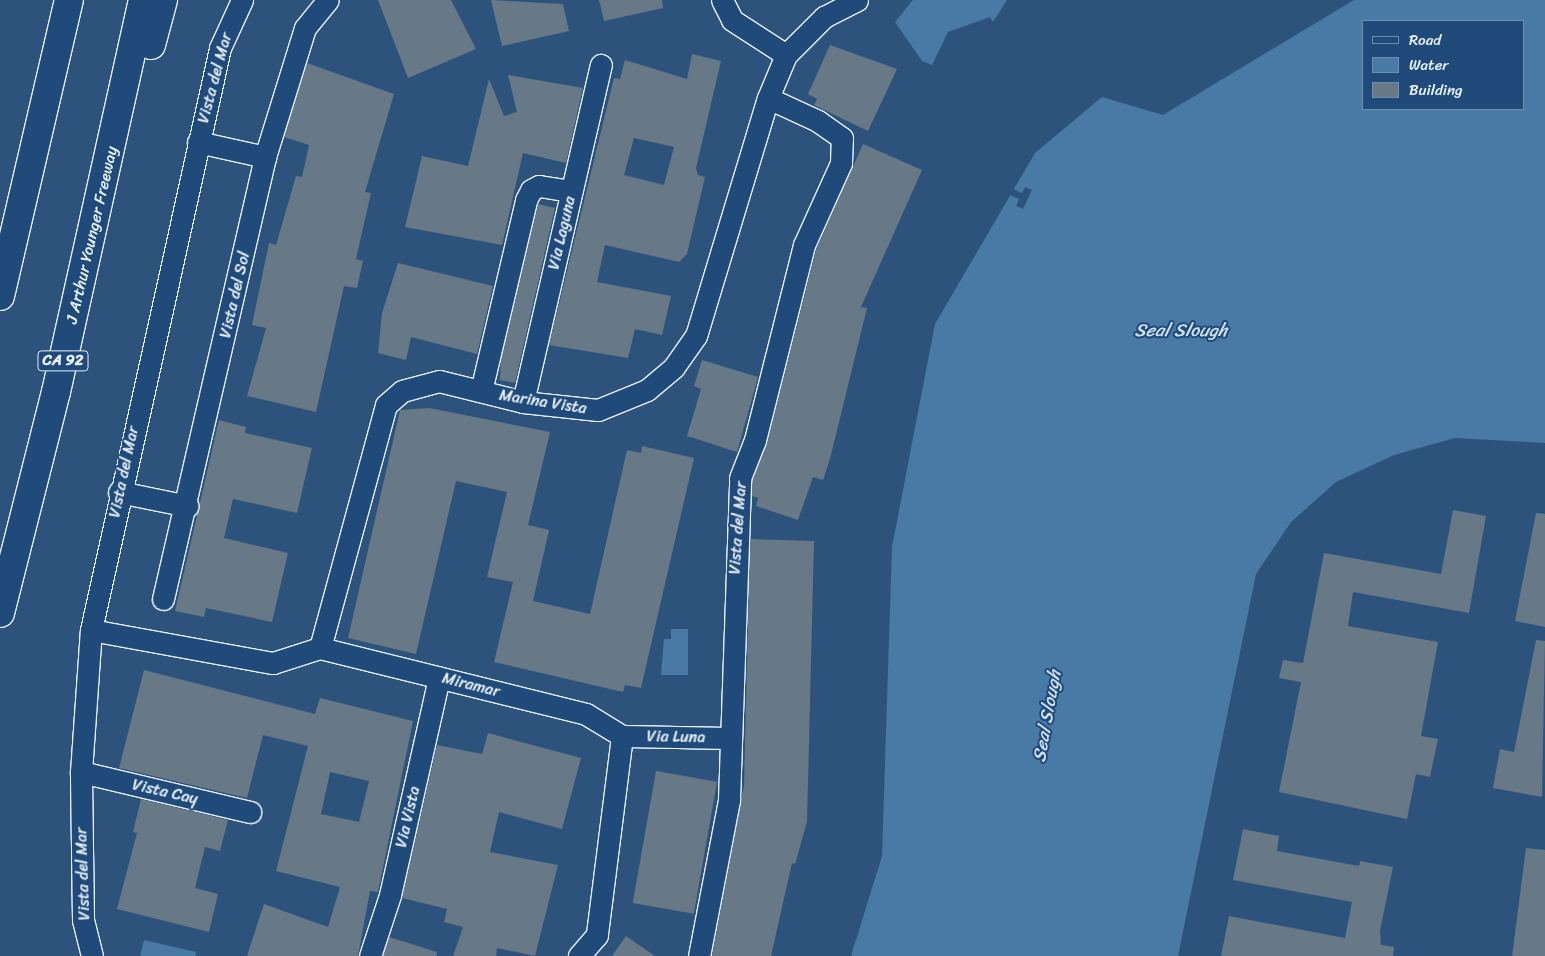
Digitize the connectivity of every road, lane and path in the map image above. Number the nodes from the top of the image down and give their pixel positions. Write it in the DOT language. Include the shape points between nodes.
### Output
graph roads {
  1 [pos="50,0"];
  2 [pos="69,0"];
  3 [pos="143,0"];
  4 [pos="163,0"];
  5 [pos="242,0"];
  6 [pos="328,0"];
  7 [pos="722,0"];
  8 [pos="857,0"];
  9 [pos="786,55"];
  10 [pos="601,64"];
  11 [pos="768,98"];
  12 [pos="122,108"];
  13 [pos="198,142"];
  14 [pos="265,157"];
  15 [pos="29,181"];
  16 [pos="572,191"];
  17 [pos="0,296"];
  18 [pos="481,391"];
  19 [pos="523,402"];
  20 [pos="119,492"];
  21 [pos="188,506"];
  22 [pos="164,599"];
  23 [pos="0,613"];
  24 [pos="90,630"];
  25 [pos="320,648"];
  26 [pos="439,676"];
  27 [pos="622,736"];
  28 [pos="731,738"];
  29 [pos="81,772"];
  30 [pos="250,812"];
  31 [pos="92,956"];
  32 [pos="370,956"];
  33 [pos="579,956"];
  34 [pos="698,956"];
  1 -- 15 [label="highway"];
  2 -- 15 [label="highway"];
  3 -- 12 [label="highway, J Arthur Younger Freeway / CA 92"];
  4 -- 12 [label="highway" via="150,48"];
  5 -- 13 [label="street, Vista del Mar" via="220,48"];
  6 -- 14 [label="street, Vista del Sol" via="305,28"];
  7 -- 9 [label="street" via="732,20"];
  8 -- 9 [label="street, Marina Vista" via="824,17"];
  9 -- 11 [label="street, Marina Vista"];
  10 -- 16 [label="street, Via Laguna"];
  11 -- 19 [label="street, Marina Vista" via="696,336 674,367 647,390 598,410"];
  11 -- 28 [label="street, Vista del Mar" via="818,121 842,138 841,163 804,245 757,430 740,478"];
  12 -- 23 [label="highway, J Arthur Younger Freeway / CA 92"];
  13 -- 14 [label="street"];
  13 -- 20 [label="street, Vista del Mar"];
  14 -- 21 [label="street, Vista del Sol"];
  15 -- 17 [label="highway"];
  16 -- 18 [label="street" via="539,186 531,190 526,200"];
  16 -- 19 [label="street, Via Laguna"];
  18 -- 19 [label="street, Marina Vista"];
  18 -- 25 [label="street, Marina Vista" via="439,381 402,391 386,405"];
  20 -- 21 [label="street"];
  20 -- 24 [label="street, Vista del Mar"];
  21 -- 22 [label="street, Vista del Sol"];
  24 -- 25 [label="street" via="272,663"];
  24 -- 29 [label="street, Vista del Mar"];
  25 -- 26 [label="street, Miramar"];
  26 -- 27 [label="street, Miramar" via="586,714"];
  26 -- 32 [label="street, Via Vista" via="390,895"];
  27 -- 28 [label="street, Via Luna"];
  27 -- 33 [label="street" via="597,935"];
  28 -- 34 [label="street, Vista del Mar" via="728,800"];
  29 -- 30 [label="street, Vista Cay"];
  29 -- 31 [label="street, Vista del Mar" via="83,919"];
}
